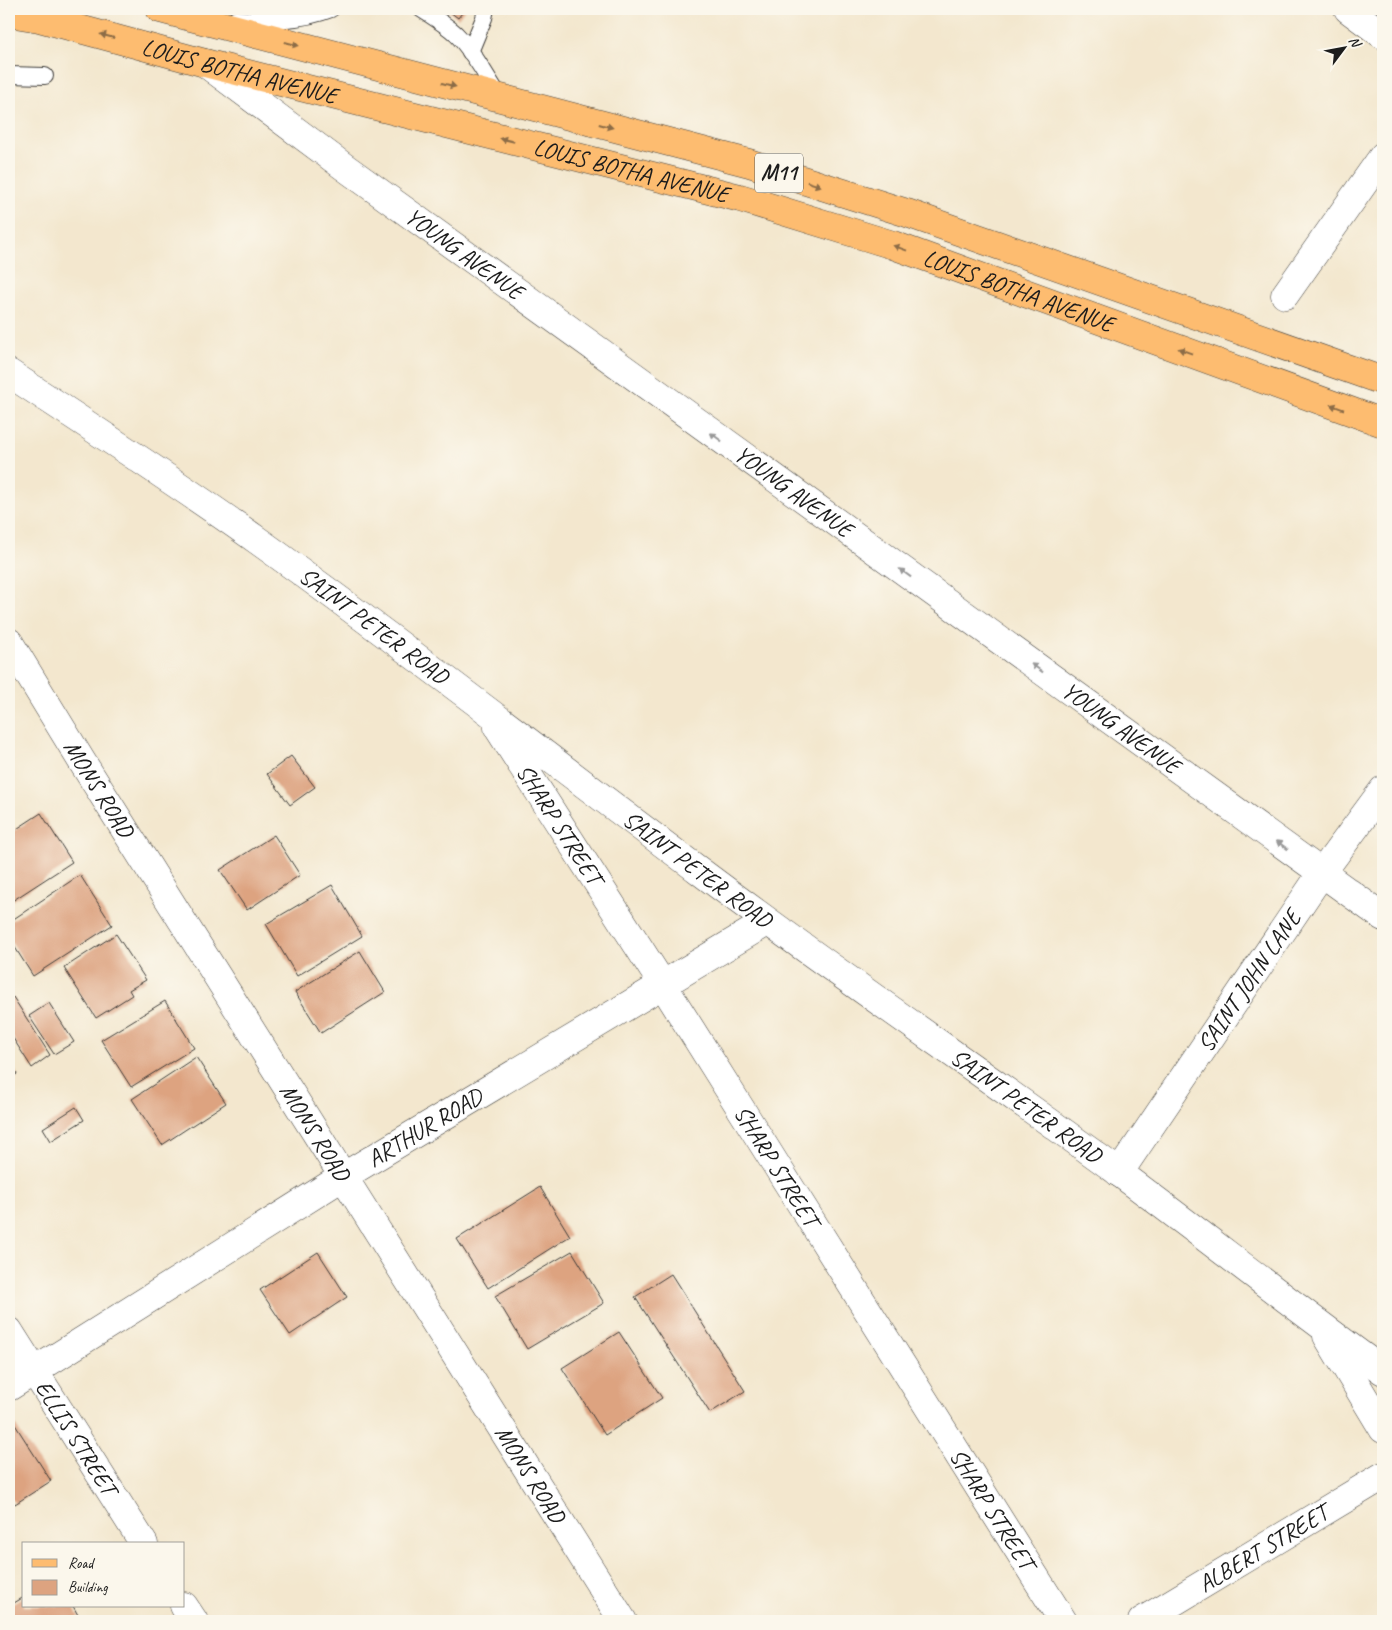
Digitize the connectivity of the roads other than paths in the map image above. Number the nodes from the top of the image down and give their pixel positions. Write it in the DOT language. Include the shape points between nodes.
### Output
graph roads {
  1 [pos="331,9"];
  2 [pos="421,9"];
  3 [pos="486,9"];
  4 [pos="1348,9"];
  5 [pos="171,12"];
  6 [pos="9,13"];
  7 [pos="1383,34"];
  8 [pos="470,52"];
  9 [pos="205,63"];
  10 [pos="9,75"];
  11 [pos="45,76"];
  12 [pos="501,99"];
  13 [pos="1383,156"];
  14 [pos="1285,295"];
  15 [pos="9,373"];
  16 [pos="1383,381"];
  17 [pos="1383,423"];
  18 [pos="9,642"];
  19 [pos="488,712"];
  20 [pos="1383,790"];
  21 [pos="1321,874"];
  22 [pos="1383,917"];
  23 [pos="767,922"];
  24 [pos="663,985"];
  25 [pos="1119,1173"];
  26 [pos="344,1176"];
  27 [pos="1320,1326"];
  28 [pos="9,1331"];
  29 [pos="34,1371"];
  30 [pos="1383,1371"];
  31 [pos="9,1387"];
  32 [pos="1383,1429"];
  33 [pos="1383,1476"];
  34 [pos="143,1542"];
  35 [pos="185,1608"];
  36 [pos="194,1621"];
  37 [pos="623,1621"];
  38 [pos="1063,1621"];
  39 [pos="1142,1621"];
  1 -- 5 [label="lane" via="318,14 261,20"];
  2 -- 8 [label="lane" via="443,23"];
  3 -- 8 [label="lane"];
  4 -- 7 [label="street"];
  5 -- 12 [label="main road, LOUIS BOTHA AVENUE / M11, one-way"];
  9 -- 6 [label="main road, LOUIS BOTHA AVENUE / M11, one-way" via="39,18"];
  8 -- 12 [label="lane"];
  17 -- 9 [label="main road, LOUIS BOTHA AVENUE / M11, one-way" via="902,249 740,198"];
  21 -- 9 [label="street, YOUNG AVENUE, one-way"];
  10 -- 11 [label="lane"];
  12 -- 16 [label="main road, LOUIS BOTHA AVENUE / M11, one-way" via="749,163 907,213"];
  13 -- 14 [label="street"];
  15 -- 19 [label="street, SAINT PETER ROAD" via="256,540"];
  18 -- 26 [label="street, MONS ROAD"];
  19 -- 23 [label="street, SAINT PETER ROAD"];
  19 -- 24 [label="street, SHARP STREET"];
  20 -- 21 [label="street, SAINT JOHN LANE"];
  21 -- 22 [label="street, YOUNG AVENUE"];
  21 -- 25 [label="street, SAINT JOHN LANE"];
  23 -- 24 [label="street, ARTHUR ROAD"];
  23 -- 25 [label="street, SAINT PETER ROAD"];
  24 -- 26 [label="street, ARTHUR ROAD"];
  24 -- 38 [label="street, SHARP STREET"];
  25 -- 27 [label="street, SAINT PETER ROAD"];
  26 -- 29 [label="street, ARTHUR ROAD"];
  26 -- 37 [label="street, MONS ROAD"];
  27 -- 30 [label="street, SAINT PETER ROAD"];
  27 -- 32 [label="street"];
  28 -- 29 [label="street, ELLIS STREET"];
  29 -- 31 [label="street, ARTHUR ROAD"];
  29 -- 34 [label="street, ELLIS STREET"];
  33 -- 39 [label="street, ALBERT STREET"];
  35 -- 36 [label="street"];
}
